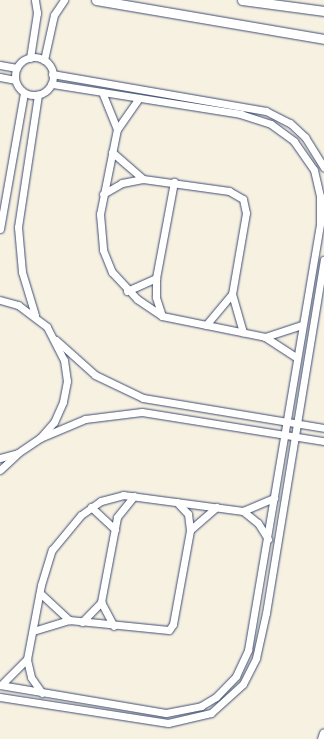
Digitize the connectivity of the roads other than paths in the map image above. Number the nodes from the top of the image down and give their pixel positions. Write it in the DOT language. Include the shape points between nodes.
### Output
graph roads {
  1 [pos="35,0"];
  2 [pos="64,0"];
  3 [pos="96,0"];
  4 [pos="242,0"];
  5 [pos="324,11"];
  6 [pos="324,39"];
  7 [pos="30,58"];
  8 [pos="44,60"];
  9 [pos="0,65"];
  10 [pos="17,68"];
  11 [pos="52,74"];
  12 [pos="0,78"];
  13 [pos="15,80"];
  14 [pos="51,84"];
  15 [pos="102,92"];
  16 [pos="24,93"];
  17 [pos="38,95"];
  18 [pos="139,98"];
  19 [pos="117,129"];
  20 [pos="112,152"];
  21 [pos="324,167"];
  22 [pos="143,179"];
  23 [pos="174,182"];
  24 [pos="103,194"];
  25 [pos="0,229"];
  26 [pos="324,260"];
  27 [pos="156,278"];
  28 [pos="127,291"];
  29 [pos="232,294"];
  30 [pos="0,300"];
  31 [pos="35,315"];
  32 [pos="162,316"];
  33 [pos="206,325"];
  34 [pos="302,325"];
  35 [pos="243,332"];
  36 [pos="265,337"];
  37 [pos="56,340"];
  38 [pos="297,358"];
  39 [pos="286,422"];
  40 [pos="297,423"];
  41 [pos="324,428"];
  42 [pos="284,434"];
  43 [pos="295,436"];
  44 [pos="40,438"];
  45 [pos="324,441"];
  46 [pos="18,453"];
  47 [pos="0,458"];
  48 [pos="0,470"];
  49 [pos="134,496"];
  50 [pos="274,498"];
  51 [pos="177,502"];
  52 [pos="91,507"];
  53 [pos="216,507"];
  54 [pos="243,511"];
  55 [pos="115,529"];
  56 [pos="190,530"];
  57 [pos="268,538"];
  58 [pos="40,594"];
  59 [pos="101,602"];
  60 [pos="69,620"];
  61 [pos="82,622"];
  62 [pos="114,626"];
  63 [pos="33,630"];
  64 [pos="27,659"];
  65 [pos="0,685"];
  66 [pos="42,692"];
  67 [pos="0,698"];
  68 [pos="324,733"];
  69 [pos="322,739"];
  1 -- 7 [label="street" via="37,13"];
  2 -- 8 [label="street" via="54,15"];
  3 -- 6 [label="street"];
  4 -- 5 [label="street"];
  7 -- 8 [label="street"];
  7 -- 10 [label="street"];
  8 -- 11 [label="street"];
  9 -- 10 [label="street"];
  10 -- 13 [label="street"];
  11 -- 14 [label="street"];
  11 -- 21 [label="street" via="266,111 290,124 305,137"];
  12 -- 13 [label="street"];
  13 -- 16 [label="street"];
  14 -- 15 [label="street"];
  14 -- 17 [label="street"];
  15 -- 18 [label="street"];
  15 -- 19 [label="street"];
  16 -- 17 [label="street"];
  16 -- 25 [label="street"];
  17 -- 31 [label="street" via="18,227 22,272"];
  18 -- 19 [label="street"];
  18 -- 34 [label="street" via="258,119 284,132 304,154 319,185 321,207"];
  19 -- 20 [label="street"];
  20 -- 22 [label="street"];
  20 -- 24 [label="street"];
  22 -- 23 [label="street"];
  22 -- 24 [label="street" via="122,183"];
  23 -- 27 [label="street"];
  23 -- 29 [label="street" via="229,191 243,200 246,213"];
  24 -- 28 [label="street" via="99,226 103,250 112,272"];
  26 -- 40 [label="street"];
  27 -- 28 [label="street"];
  27 -- 32 [label="street" via="156,297"];
  28 -- 32 [label="street"];
  29 -- 33 [label="street"];
  29 -- 35 [label="street"];
  30 -- 31 [label="street"];
  31 -- 37 [label="street"];
  32 -- 33 [label="street"];
  33 -- 35 [label="street"];
  34 -- 36 [label="street"];
  34 -- 38 [label="street"];
  35 -- 36 [label="street"];
  36 -- 38 [label="street"];
  37 -- 39 [label="street" via="95,375 143,398"];
  37 -- 44 [label="street" via="64,360 64,395 54,422"];
  38 -- 39 [label="street"];
  39 -- 40 [label="street"];
  39 -- 42 [label="street"];
  40 -- 41 [label="street"];
  40 -- 43 [label="street"];
  42 -- 43 [label="street"];
  42 -- 44 [label="street" via="161,413 123,412 85,419"];
  42 -- 50 [label="street"];
  43 -- 45 [label="street"];
  43 -- 67 [label="street" via="256,658 234,696 204,716 168,723"];
  44 -- 46 [label="street"];
  46 -- 47 [label="street"];
  46 -- 48 [label="street"];
  49 -- 51 [label="street"];
  49 -- 52 [label="street" via="112,497"];
  49 -- 55 [label="street" via="121,509"];
  50 -- 54 [label="street"];
  50 -- 57 [label="street"];
  51 -- 53 [label="street"];
  51 -- 56 [label="street" via="188,514"];
  52 -- 55 [label="street"];
  52 -- 58 [label="street" via="58,541 48,559"];
  53 -- 54 [label="street"];
  53 -- 56 [label="street"];
  54 -- 57 [label="street" via="258,523"];
  55 -- 59 [label="street"];
  56 -- 62 [label="street" via="171,627 164,632"];
  57 -- 66 [label="street" via="248,650 236,676 216,697 184,711 166,713"];
  58 -- 60 [label="street"];
  58 -- 63 [label="street"];
  59 -- 61 [label="street"];
  59 -- 62 [label="street"];
  60 -- 61 [label="street"];
  60 -- 63 [label="street"];
  61 -- 62 [label="street"];
  63 -- 64 [label="street"];
  64 -- 65 [label="street"];
  64 -- 66 [label="street" via="31,677"];
  65 -- 66 [label="street"];
  68 -- 69 [label="street"];
}
